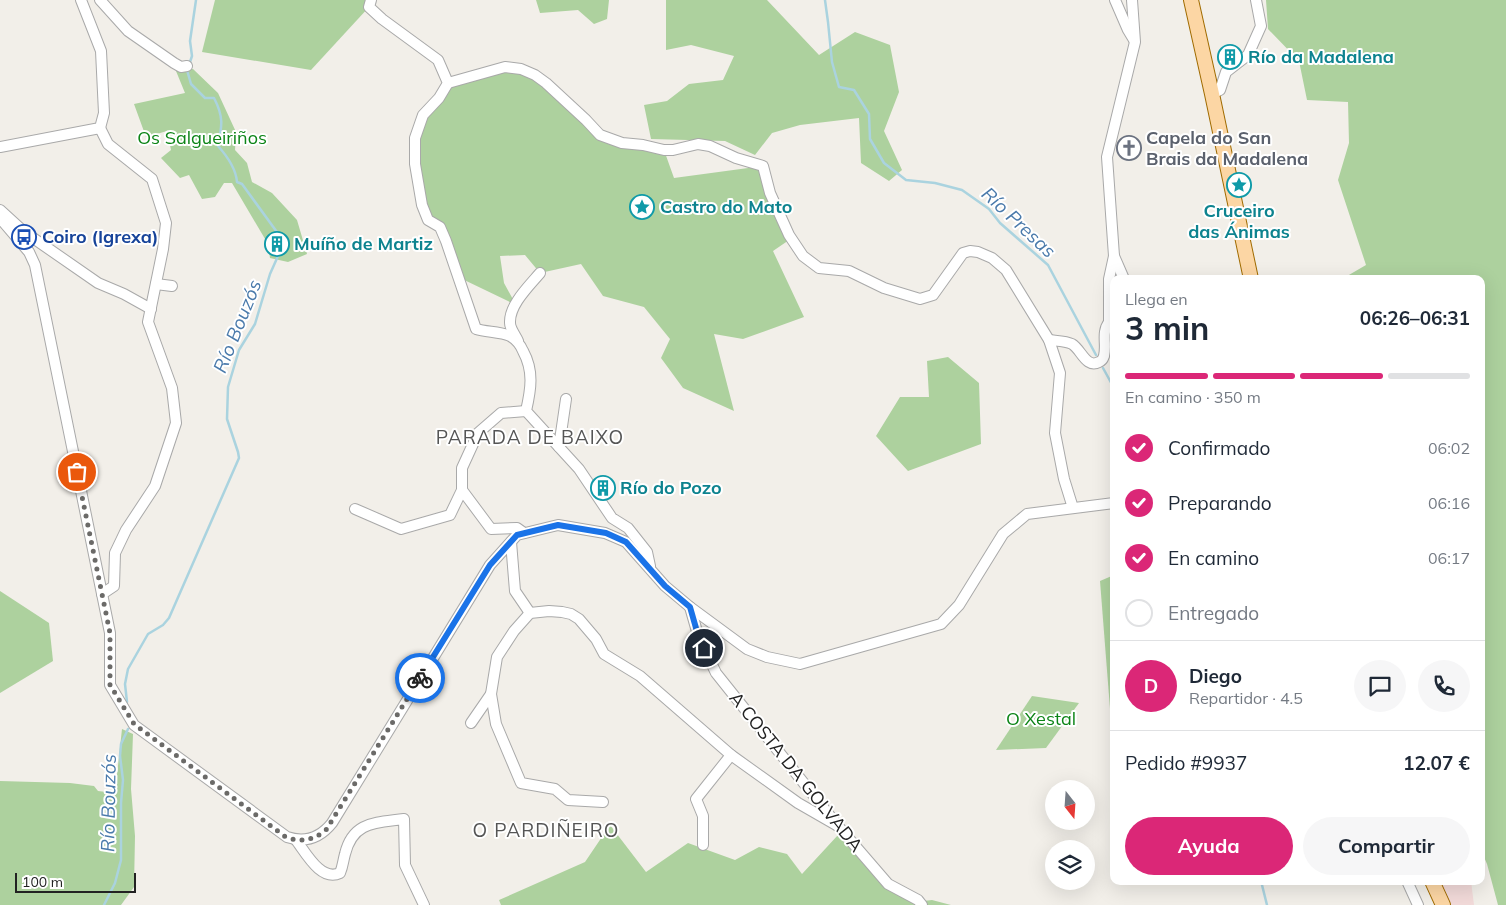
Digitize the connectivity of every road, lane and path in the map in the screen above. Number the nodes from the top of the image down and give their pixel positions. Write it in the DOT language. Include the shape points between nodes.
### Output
graph roads {
  1 [pos="81,0"];
  2 [pos="100,0"];
  3 [pos="371,0"];
  4 [pos="1115,0"];
  5 [pos="1132,0"];
  6 [pos="1191,0"];
  7 [pos="1256,0"];
  8 [pos="1135,42"];
  9 [pos="187,66"];
  10 [pos="448,82"];
  11 [pos="1212,94"];
  12 [pos="100,128"];
  13 [pos="0,147"];
  14 [pos="0,210"];
  15 [pos="0,218"];
  16 [pos="1114,256"];
  17 [pos="540,273"];
  18 [pos="1122,275"];
  19 [pos="1250,275"];
  20 [pos="156,284"];
  21 [pos="172,286"];
  22 [pos="151,309"];
  23 [pos="1050,340"];
  24 [pos="518,342"];
  25 [pos="566,399"];
  26 [pos="526,411"];
  27 [pos="559,447"];
  28 [pos="462,490"];
  29 [pos="1110,503"];
  30 [pos="355,508"];
  31 [pos="1073,508"];
  32 [pos="524,533"];
  33 [pos="511,542"];
  34 [pos="651,568"];
  35 [pos="102,594"];
  36 [pos="690,607"];
  37 [pos="530,612"];
  38 [pos="491,694"];
  39 [pos="471,723"];
  40 [pos="731,754"];
  41 [pos="603,802"];
  42 [pos="838,826"];
  43 [pos="296,840"];
  44 [pos="703,845"];
  45 [pos="1409,885"];
  46 [pos="1434,885"];
  47 [pos="424,905"];
  48 [pos="922,905"];
  49 [pos="1418,905"];
  50 [pos="1443,905"];
  1 -- 12 [label="street" via="101,51 104,113"];
  2 -- 9 [label="street" via="128,31 174,63"];
  3 -- 10 [label="street" via="369,7 382,19 438,60"];
  4 -- 8 [label="street"];
  5 -- 8 [label="street"];
  6 -- 11 [label="main road"];
  7 -- 11 [label="street" via="1261,26 1248,55 1226,72 1220,90"];
  8 -- 16 [label="street" via="1107,158"];
  10 -- 23 [label="street" via="504,67 521,69 546,83 600,135 622,144 673,150 698,144 762,166 789,235 803,256 819,268 849,271 884,288 920,299 933,295 963,253 978,252 992,258 1006,270"];
  10 -- 24 [label="street" via="423,115 415,138 415,164 422,205 428,220 440,227 476,329 509,335"];
  11 -- 19 [label="main road"];
  12 -- 13 [label="street"];
  12 -- 20 [label="street" via="108,144 152,179 166,223"];
  14 -- 22 [label="street" via="23,231 98,283"];
  15 -- 35 [label="street" via="29,252 35,265"];
  16 -- 18 [label="street"];
  16 -- 23 [label="street" via="1109,279 1109,322 1105,328 1101,361 1088,362 1074,345"];
  17 -- 24 [label="street" via="512,311 510,324"];
  20 -- 21 [label="street"];
  20 -- 22 [label="street"];
  22 -- 35 [label="street" via="148,322 172,388 176,423 155,486 115,553 114,586"];
  23 -- 31 [label="street" via="1060,373 1055,433"];
  24 -- 26 [label="street" via="529,360 532,377"];
  25 -- 27 [label="street"];
  26 -- 27 [label="street"];
  26 -- 28 [label="street" via="501,413 478,433 462,468"];
  27 -- 34 [label="street" via="579,469 612,518 628,528 647,552"];
  28 -- 30 [label="street" via="450,514 401,529"];
  28 -- 32 [label="street" via="491,529 517,528"];
  29 -- 31 [label="street"];
  31 -- 36 [label="street" via="1027,514 1003,534 959,605 941,624 800,664 747,649"];
  32 -- 33 [label="street"];
  32 -- 34 [label="street" via="558,525 606,533 626,542"];
  33 -- 37 [label="street" via="515,591"];
  33 -- 43 [label="street" via="490,565 332,823 320,835"];
  34 -- 36 [label="street" via="665,586"];
  35 -- 43 [label="street" via="110,633 110,685 134,724 287,838"];
  36 -- 42 [label="street, A COSTA DA GOLVADA" via="698,635 716,673"];
  37 -- 38 [label="street" via="497,657"];
  37 -- 40 [label="street" via="562,612 579,619 596,638 604,654 640,676"];
  38 -- 39 [label="street"];
  38 -- 41 [label="street" via="496,724 521,783 554,789 568,800"];
  40 -- 42 [label="street" via="798,803"];
  40 -- 44 [label="street" via="696,799 703,816"];
  42 -- 48 [label="street, A COSTA DA GOLVADA" via="888,884"];
  43 -- 47 [label="street" via="318,868 335,876 340,873 348,844 358,828 404,819 405,865"];
  45 -- 49 [label="street"];
  46 -- 50 [label="main road"];
}
